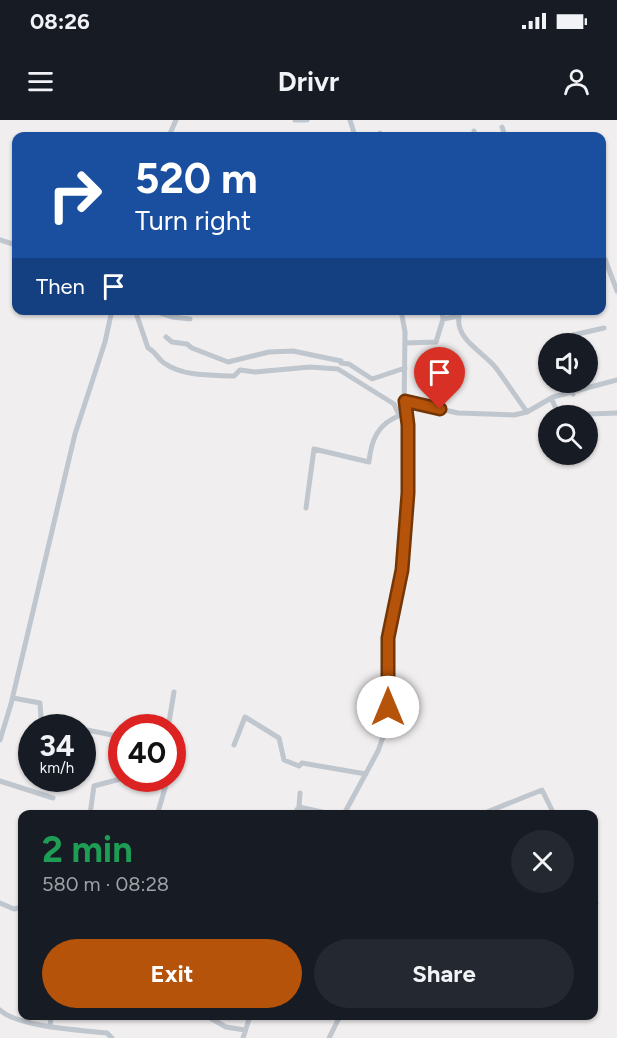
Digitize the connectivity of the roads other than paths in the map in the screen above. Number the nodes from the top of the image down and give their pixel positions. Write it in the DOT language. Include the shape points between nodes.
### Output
graph roads {
  1 [pos="296,120"];
  2 [pos="307,120"];
  3 [pos="502,127"];
  4 [pos="504,132"];
  5 [pos="606,262"];
  6 [pos="617,291"];
  7 [pos="111,315"];
  8 [pos="137,315"];
  9 [pos="166,315"];
  10 [pos="402,315"];
  11 [pos="443,315"];
  12 [pos="190,319"];
  13 [pos="443,319"];
  14 [pos="604,328"];
  15 [pos="582,333"];
  16 [pos="166,337"];
  17 [pos="405,343"];
  18 [pos="341,361"];
  19 [pos="405,368"];
  20 [pos="338,369"];
  21 [pos="617,380"];
  22 [pos="573,394"];
  23 [pos="551,398"];
  24 [pos="405,401"];
  25 [pos="526,412"];
  26 [pos="403,413"];
  27 [pos="617,413"];
  28 [pos="306,508"];
  29 [pos="174,692"];
  30 [pos="13,698"];
  31 [pos="41,714"];
  32 [pos="170,714"];
  33 [pos="3,721"];
  34 [pos="0,740"];
  35 [pos="234,745"];
  36 [pos="366,774"];
  37 [pos="0,781"];
  38 [pos="108,782"];
  39 [pos="164,792"];
  40 [pos="300,793"];
  41 [pos="53,798"];
  42 [pos="299,807"];
  43 [pos="91,810"];
  44 [pos="159,810"];
  45 [pos="297,810"];
  46 [pos="313,810"];
  47 [pos="346,810"];
  48 [pos="492,810"];
  49 [pos="552,810"];
  50 [pos="0,903"];
  51 [pos="18,908"];
  52 [pos="0,1010"];
  53 [pos="18,1019"];
  54 [pos="22,1020"];
  55 [pos="51,1020"];
  56 [pos="213,1020"];
  57 [pos="249,1020"];
  58 [pos="338,1020"];
  59 [pos="50,1027"];
  60 [pos="245,1030"];
  61 [pos="112,1038"];
  62 [pos="243,1038"];
  63 [pos="329,1038"];
  1 -- 2 [label="street"];
  3 -- 4 [label="street"];
  5 -- 6 [label="street"];
  7 -- 30 [label="street" via="75,434"];
  8 -- 20 [label="street" via="148,348 163,363 192,374 234,376 240,370"];
  9 -- 12 [label="street"];
  10 -- 17 [label="street"];
  11 -- 13 [label="street"];
  13 -- 17 [label="street" via="436,342"];
  13 -- 25 [label="street" via="459,316 464,337 495,366"];
  14 -- 15 [label="street"];
  16 -- 18 [label="street" via="228,362 269,352 293,351"];
  17 -- 19 [label="street"];
  18 -- 19 [label="street" via="372,379"];
  18 -- 20 [label="street"];
  19 -- 24 [label="street"];
  20 -- 26 [label="street"];
  21 -- 22 [label="street"];
  22 -- 23 [label="street"];
  23 -- 25 [label="street"];
  23 -- 27 [label="street" via="559,415"];
  24 -- 25 [label="street" via="458,413"];
  24 -- 26 [label="street"];
  26 -- 28 [label="street" via="384,423 374,436 369,462 314,449"];
  26 -- 36 [label="street" via="408,425 408,493 402,570 388,638 388,723"];
  29 -- 32 [label="street"];
  30 -- 31 [label="street" via="40,703"];
  30 -- 33 [label="street"];
  33 -- 34 [label="street"];
  35 -- 36 [label="street" via="245,717 279,738 284,760"];
  36 -- 47 [label="street"];
  37 -- 41 [label="street"];
  38 -- 43 [label="street" via="94,786"];
  39 -- 44 [label="street"];
  40 -- 42 [label="street"];
  42 -- 45 [label="street"];
  42 -- 46 [label="street"];
  48 -- 49 [label="street" via="542,790"];
  50 -- 51 [label="street"];
  52 -- 53 [label="street"];
  54 -- 59 [label="street"];
  55 -- 59 [label="street"];
  56 -- 60 [label="street" via="226,1028"];
  57 -- 60 [label="street"];
  58 -- 63 [label="street"];
  59 -- 61 [label="street" via="107,1032"];
  60 -- 62 [label="street"];
}
